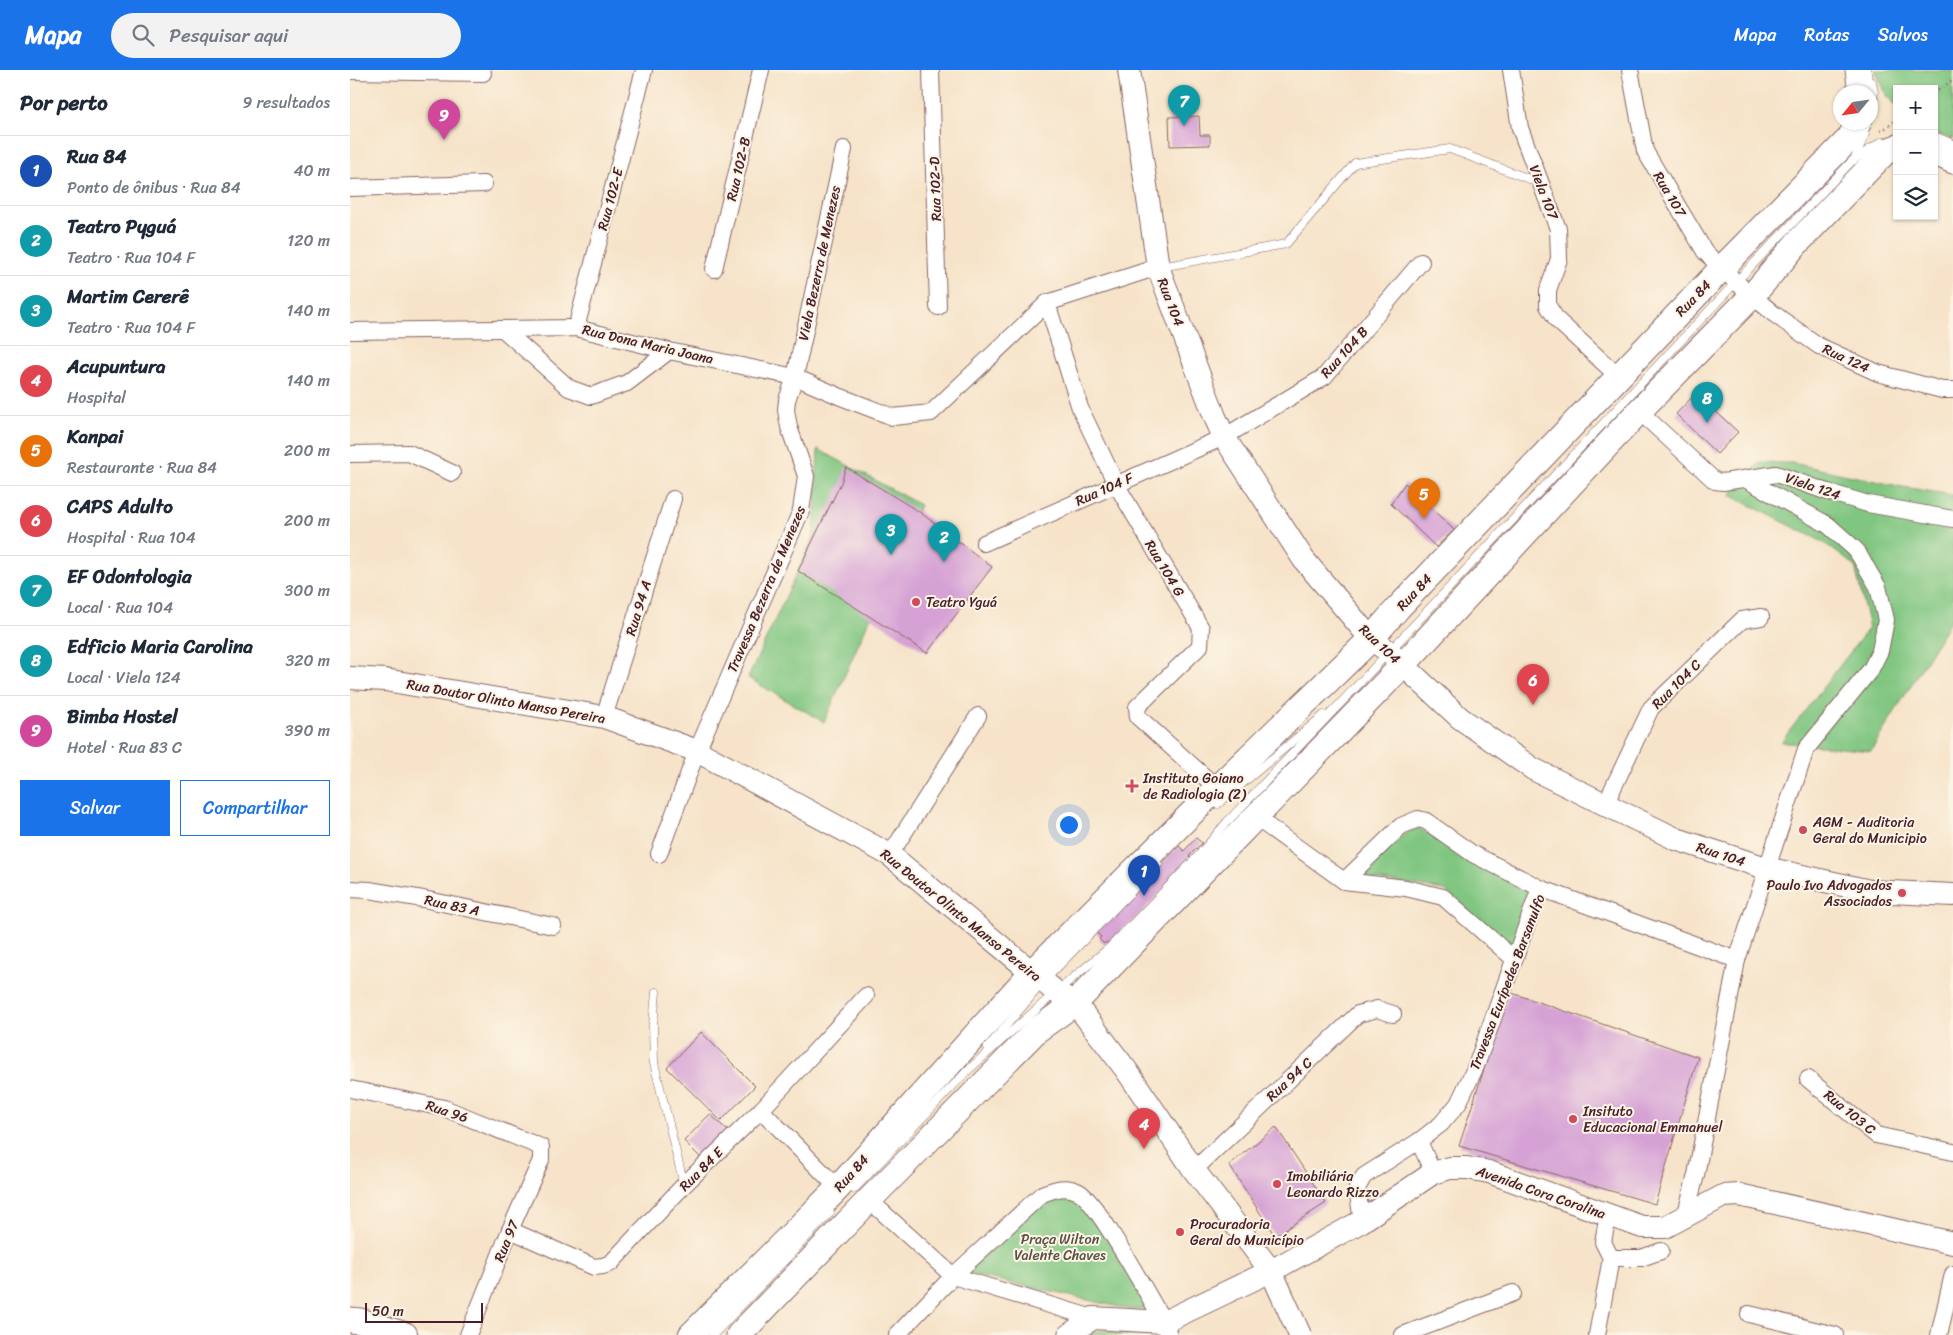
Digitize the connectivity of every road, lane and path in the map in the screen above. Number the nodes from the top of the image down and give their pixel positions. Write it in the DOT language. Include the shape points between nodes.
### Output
graph roads {
  1 [pos="644,70"];
  2 [pos="761,70"];
  3 [pos="931,70"];
  4 [pos="1129,70"];
  5 [pos="1511,70"];
  6 [pos="1630,70"];
  7 [pos="350,71"];
  8 [pos="483,73"];
  9 [pos="1953,80"];
  10 [pos="1938,91"];
  11 [pos="1854,130"];
  12 [pos="1866,130"];
  13 [pos="1938,138"];
  14 [pos="1892,143"];
  15 [pos="1953,144"];
  16 [pos="844,149"];
  17 [pos="1938,154"];
  18 [pos="1854,160"];
  19 [pos="1953,160"];
  20 [pos="484,184"];
  21 [pos="1540,184"];
  22 [pos="350,188"];
  23 [pos="1421,262"];
  24 [pos="1158,267"];
  25 [pos="714,269"];
  26 [pos="1736,282"];
  27 [pos="1047,303"];
  28 [pos="938,308"];
  29 [pos="576,328"];
  30 [pos="350,330"];
  31 [pos="504,330"];
  32 [pos="669,351"];
  33 [pos="1618,376"];
  34 [pos="794,377"];
  35 [pos="1953,390"];
  36 [pos="1639,411"];
  37 [pos="1224,437"];
  38 [pos="350,454"];
  39 [pos="452,473"];
  40 [pos="1745,479"];
  41 [pos="1116,484"];
  42 [pos="673,499"];
  43 [pos="1953,519"];
  44 [pos="984,542"];
  45 [pos="1761,617"];
  46 [pos="1388,652"];
  47 [pos="350,678"];
  48 [pos="1353,690"];
  49 [pos="978,716"];
  50 [pos="604,717"];
  51 [pos="697,751"];
  52 [pos="1214,798"];
  53 [pos="1605,805"];
  54 [pos="1255,818"];
  55 [pos="658,854"];
  56 [pos="890,855"];
  57 [pos="1167,855"];
  58 [pos="1766,868"];
  59 [pos="1344,881"];
  60 [pos="1540,888"];
  61 [pos="350,889"];
  62 [pos="1953,895"];
  63 [pos="553,926"];
  64 [pos="1514,959"];
  65 [pos="1737,960"];
  66 [pos="1052,987"];
  67 [pos="656,992"];
  68 [pos="866,996"];
  69 [pos="1393,1014"];
  70 [pos="966,1072"];
  71 [pos="1808,1079"];
  72 [pos="350,1089"];
  73 [pos="761,1110"];
  74 [pos="1419,1141"];
  75 [pos="541,1147"];
  76 [pos="1953,1152"];
  77 [pos="1194,1170"];
  78 [pos="1433,1173"];
  79 [pos="684,1185"];
  80 [pos="848,1197"];
  81 [pos="1608,1215"];
  82 [pos="1685,1217"];
  83 [pos="1362,1220"];
  84 [pos="510,1230"];
  85 [pos="1953,1243"];
  86 [pos="1661,1251"];
  87 [pos="1611,1258"];
  88 [pos="1270,1270"];
  89 [pos="1953,1274"];
  90 [pos="954,1276"];
  91 [pos="1513,1293"];
  92 [pos="1749,1314"];
  93 [pos="1092,1318"];
  94 [pos="350,1320"];
  95 [pos="1166,1328"];
  96 [pos="406,1335"];
  97 [pos="468,1335"];
  98 [pos="691,1335"];
  99 [pos="713,1335"];
  100 [pos="739,1335"];
  101 [pos="897,1335"];
  102 [pos="1069,1335"];
  103 [pos="1300,1335"];
  104 [pos="1403,1335"];
  105 [pos="1597,1335"];
  106 [pos="1835,1335"];
  107 [pos="1939,1335"];
  1 -- 29 [label="street, Rua 102-E"];
  2 -- 25 [label="street, Rua 102-B"];
  3 -- 28 [label="street, Rua 102-D"];
  4 -- 24 [label="street, Rua 104"];
  5 -- 21 [label="street, Viela 107" via="1520,128"];
  6 -- 26 [label="street, Rua 107" via="1645,151 1705,252"];
  7 -- 8 [label="street"];
  9 -- 10 [label="path"];
  11 -- 26 [label="main road, Rua 84"];
  12 -- 18 [label="lane"];
  13 -- 15 [label="lane"];
  14 -- 18 [label="lane" via="1876,144"];
  14 -- 26 [label="main road, Rua 84" via="1797,243"];
  16 -- 34 [label="street, Viela Bezerra de Menezes"];
  17 -- 19 [label="main road"];
  18 -- 26 [label="lane"];
  20 -- 22 [label="street"];
  21 -- 24 [label="lane" via="1450,149 1355,164 1286,244"];
  21 -- 33 [label="street, Viela 107" via="1558,229 1559,259 1548,290 1548,306 1557,320"];
  23 -- 37 [label="street, Rua 104 B" via="1324,377"];
  24 -- 27 [label="street"];
  24 -- 37 [label="street, Rua 104"];
  26 -- 33 [label="main road, Rua 84"];
  26 -- 35 [label="street, Rua 124" via="1820,346 1878,373"];
  26 -- 36 [label="main road, Rua 84"];
  26 -- 46 [label="lane"];
  27 -- 34 [label="street" via="931,413 893,417"];
  27 -- 41 [label="street, Rua 104 G" via="1080,408"];
  29 -- 31 [label="street, Rua Dona Maria Joana"];
  29 -- 32 [label="street, Rua Dona Maria Joana"];
  30 -- 31 [label="street, Rua Dona Maria Joana"];
  31 -- 32 [label="street" via="569,388 591,396 627,383"];
  32 -- 34 [label="street, Rua Dona Maria Joana"];
  33 -- 46 [label="main road, Rua 84" via="1405,601"];
  34 -- 51 [label="street, Travessa Bezerra de Menezes" via="786,410 806,476 801,511"];
  36 -- 40 [label="street, Viela 124" via="1715,481"];
  36 -- 46 [label="main road, Rua 84"];
  37 -- 41 [label="street, Rua 104 F"];
  37 -- 46 [label="street, Rua 104" via="1304,560"];
  38 -- 39 [label="street" via="409,453"];
  40 -- 43 [label="street, Viela 124" via="1776,474 1868,504"];
  40 -- 58 [label="street" via="1828,525 1856,550 1878,587 1886,620 1880,651 1871,669 1806,749"];
  41 -- 44 [label="street, Rua 104 F"];
  41 -- 52 [label="street, Rua 104 G" via="1201,628 1200,646 1137,707 1138,717"];
  42 -- 50 [label="street, Rua 94 A"];
  45 -- 53 [label="street, Rua 104 C" via="1742,620 1651,708"];
  46 -- 48 [label="lane"];
  46 -- 52 [label="main road, Rua 84"];
  46 -- 53 [label="street, Rua 104" via="1460,718 1533,770"];
  46 -- 54 [label="main road, Rua 84"];
  47 -- 50 [label="street, Rua Doutor Olinto Manso Pereira" via="385,680"];
  48 -- 52 [label="lane"];
  48 -- 66 [label="lane" via="1110,947"];
  49 -- 56 [label="street"];
  50 -- 51 [label="street, Rua Doutor Olinto Manso Pereira"];
  51 -- 55 [label="street, Travessa Bezerra de Menezes"];
  51 -- 56 [label="street, Rua Doutor Olinto Manso Pereira"];
  52 -- 66 [label="main road, Rua 84"];
  53 -- 58 [label="street, Rua 104" via="1676,839"];
  54 -- 59 [label="street"];
  54 -- 66 [label="main road, Rua 84"];
  56 -- 66 [label="street, Rua Doutor Olinto Manso Pereira"];
  57 -- 66 [label="lane"];
  58 -- 62 [label="street, Rua 104" via="1870,890"];
  58 -- 65 [label="street"];
  59 -- 60 [label="street" via="1401,826 1418,819 1473,854"];
  59 -- 64 [label="street" via="1406,888 1443,897"];
  60 -- 64 [label="street, Travessa Eurípedes Barsanulfo"];
  60 -- 65 [label="street, Travessa Eurípedes Barsanulfo"];
  61 -- 63 [label="street, Rua 83 A" via="423,899"];
  64 -- 74 [label="street, Travessa Eurípedes Barsanulfo" via="1476,1066 1458,1104 1441,1124"];
  65 -- 82 [label="street"];
  66 -- 70 [label="lane"];
  66 -- 70 [label="lane"];
  66 -- 77 [label="street, Rua Doutor Olinto Manso Pereira" via="1127,1071"];
  66 -- 80 [label="main road, Rua 84"];
  66 -- 80 [label="main road, Rua 84" via="1037,1030"];
  67 -- 79 [label="lane" via="654,1063"];
  68 -- 73 [label="street, Rua 84 E"];
  69 -- 77 [label="street, Rua 94 C" via="1377,1008 1358,1014"];
  70 -- 80 [label="lane"];
  71 -- 76 [label="street, Rua 103 C" via="1876,1135"];
  72 -- 75 [label="street, Rua 96" via="444,1108"];
  73 -- 79 [label="street, Rua 84 E"];
  73 -- 80 [label="street"];
  74 -- 78 [label="street"];
  74 -- 83 [label="street, Travessa Eurípedes Barsanulfo" via="1364,1176 1357,1188"];
  75 -- 84 [label="street, Rua 97" via="541,1160"];
  77 -- 88 [label="street, Rua Doutor Olinto Manso Pereira"];
  78 -- 81 [label="street, Avenida Cora Coralina" via="1450,1168 1489,1172"];
  78 -- 83 [label="street, Avenida Cora Coralina"];
  79 -- 84 [label="street, Rua 84 E" via="611,1262 603,1266 594,1267"];
  80 -- 90 [label="street"];
  80 -- 98 [label="main road, Rua 84"];
  80 -- 99 [label="lane"];
  80 -- 100 [label="main road, Rua 84"];
  81 -- 82 [label="street, Avenida Cora Coralina" via="1654,1228"];
  81 -- 87 [label="street" via="1603,1242"];
  82 -- 85 [label="street, Avenida Cora Coralina" via="1723,1196 1739,1195"];
  83 -- 88 [label="street, Avenida Cora Coralina"];
  84 -- 97 [label="street, Rua 97"];
  86 -- 87 [label="street" via="1641,1258"];
  87 -- 105 [label="street"];
  88 -- 95 [label="street, Avenida Cora Coralina"];
  88 -- 103 [label="street, Rua Doutor Olinto Manso Pereira"];
  89 -- 107 [label="street"];
  90 -- 93 [label="street"];
  90 -- 95 [label="street" via="1042,1194 1059,1187 1080,1192 1096,1208"];
  90 -- 101 [label="street"];
  91 -- 104 [label="street"];
  92 -- 106 [label="street"];
  93 -- 95 [label="street, Avenida Cora Coralina"];
  93 -- 102 [label="street"];
  94 -- 96 [label="main road"];
}
